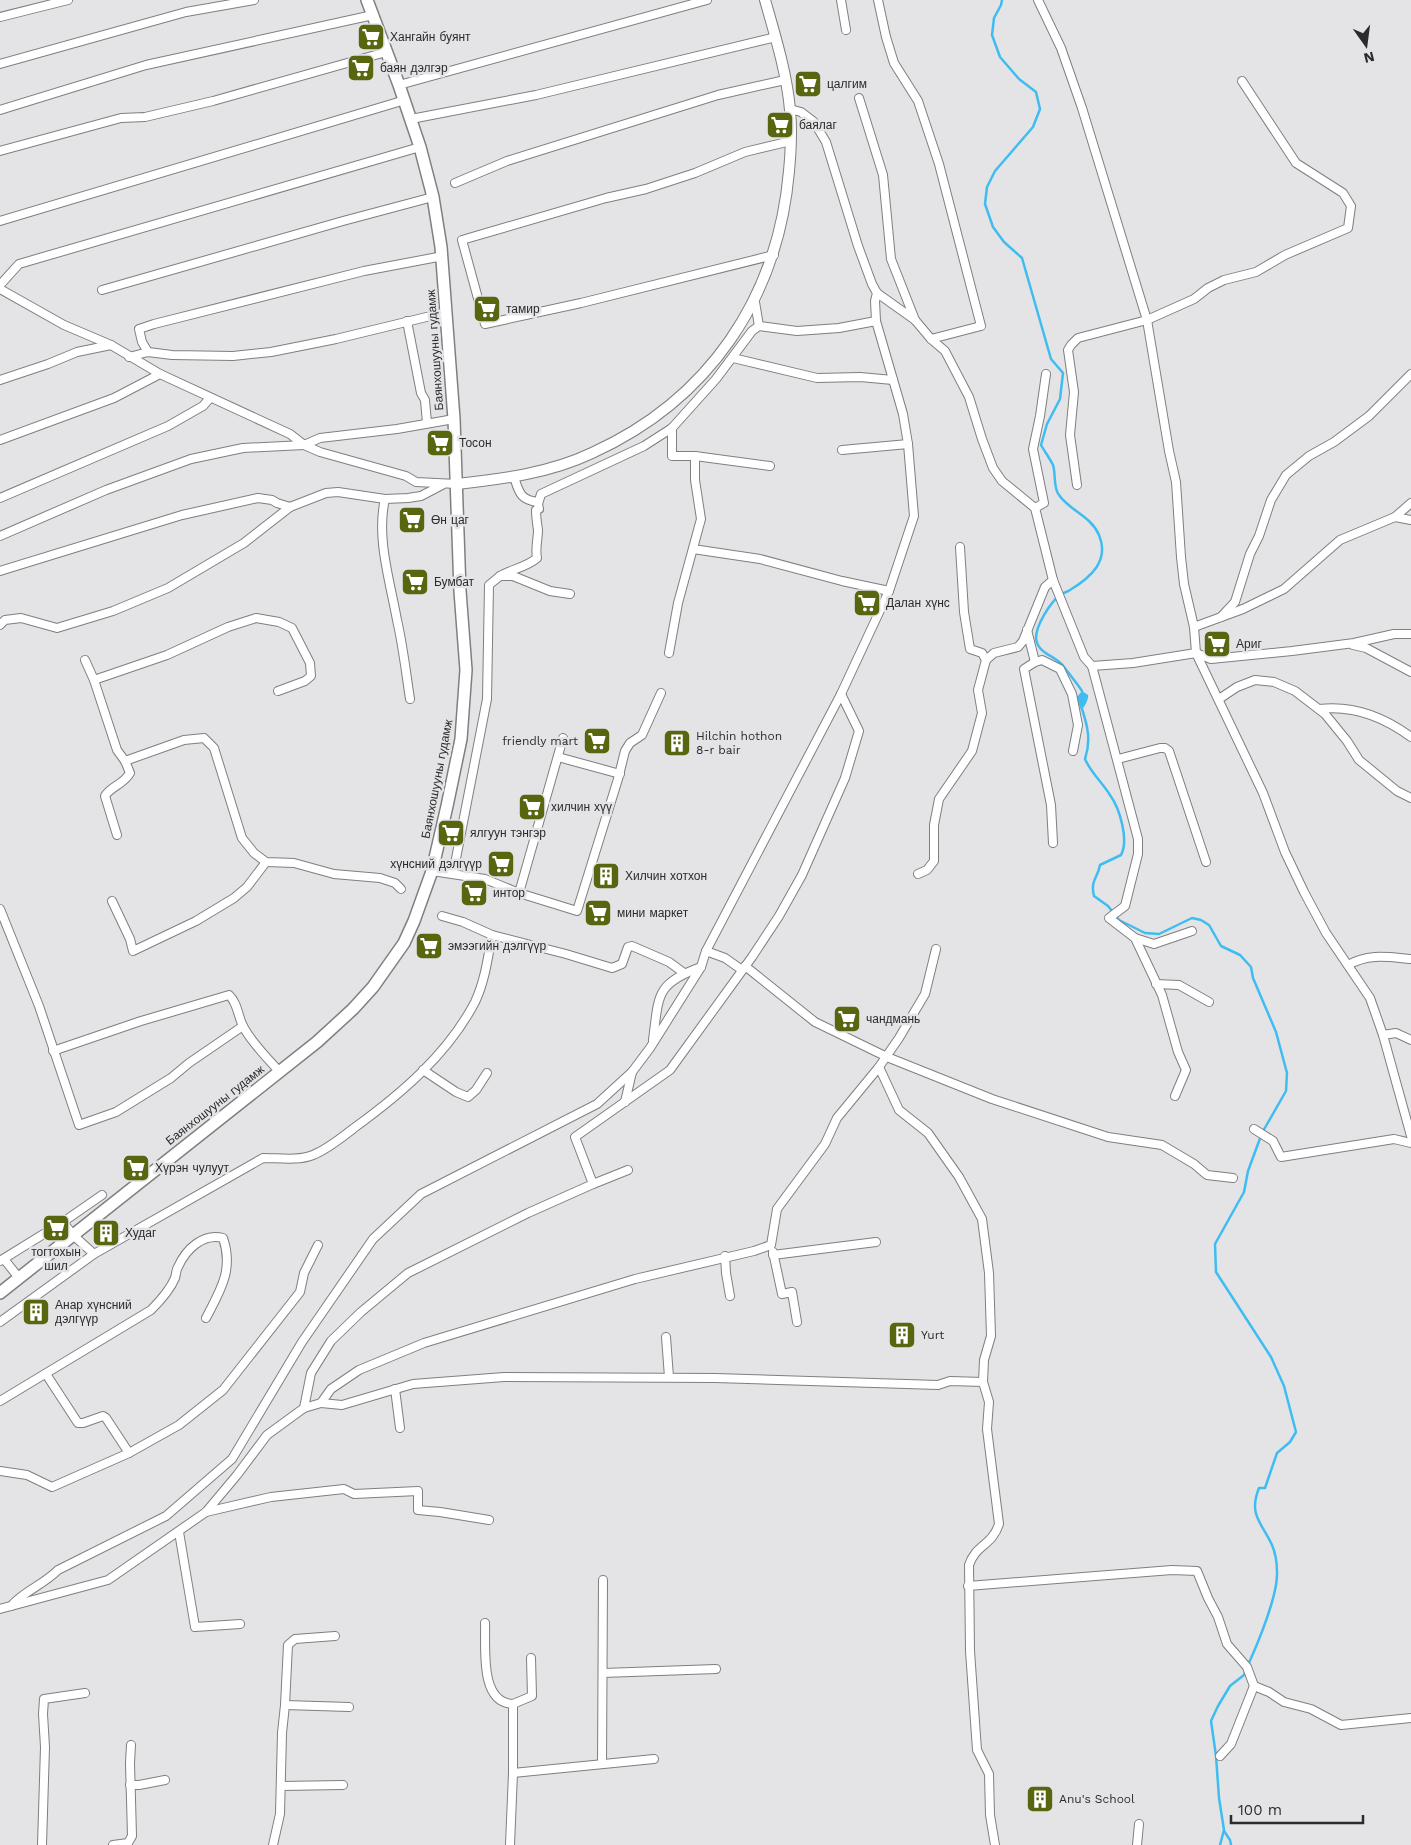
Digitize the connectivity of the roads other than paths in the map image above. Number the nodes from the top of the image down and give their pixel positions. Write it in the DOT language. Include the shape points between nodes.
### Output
graph roads {
  1 [pos="68,0"];
  2 [pos="254,0"];
  3 [pos="367,0"];
  4 [pos="707,0"];
  5 [pos="765,0"];
  6 [pos="841,0"];
  7 [pos="878,0"];
  8 [pos="1038,0"];
  9 [pos="372,15"];
  10 [pos="0,17"];
  11 [pos="846,30"];
  12 [pos="776,37"];
  13 [pos="386,52"];
  14 [pos="0,64"];
  15 [pos="785,80"];
  16 [pos="1242,80"];
  17 [pos="399,85"];
  18 [pos="859,98"];
  19 [pos="404,100"];
  20 [pos="790,109"];
  21 [pos="0,110"];
  22 [pos="411,119"];
  23 [pos="791,140"];
  24 [pos="420,147"];
  25 [pos="0,151"];
  26 [pos="455,183"];
  27 [pos="433,197"];
  28 [pos="0,221"];
  29 [pos="774,255"];
  30 [pos="443,256"];
  31 [pos="0,285"];
  32 [pos="0,289"];
  33 [pos="102,290"];
  34 [pos="877,293"];
  35 [pos="755,302"];
  36 [pos="447,312"];
  37 [pos="915,320"];
  38 [pos="1147,320"];
  39 [pos="407,321"];
  40 [pos="876,321"];
  41 [pos="759,326"];
  42 [pos="931,339"];
  43 [pos="111,345"];
  44 [pos="148,352"];
  45 [pos="129,357"];
  46 [pos="733,358"];
  47 [pos="160,374"];
  48 [pos="1046,374"];
  49 [pos="1411,374"];
  50 [pos="0,380"];
  51 [pos="893,380"];
  52 [pos="210,398"];
  53 [pos="454,419"];
  54 [pos="427,423"];
  55 [pos="672,428"];
  56 [pos="0,440"];
  57 [pos="908,444"];
  58 [pos="304,445"];
  59 [pos="842,450"];
  60 [pos="695,456"];
  61 [pos="770,466"];
  62 [pos="514,477"];
  63 [pos="444,484"];
  64 [pos="457,484"];
  65 [pos="1077,485"];
  66 [pos="0,498"];
  67 [pos="385,499"];
  68 [pos="538,502"];
  69 [pos="1411,503"];
  70 [pos="290,507"];
  71 [pos="1035,508"];
  72 [pos="1395,517"];
  73 [pos="1411,520"];
  74 [pos="0,536"];
  75 [pos="960,548"];
  76 [pos="693,549"];
  77 [pos="0,571"];
  78 [pos="500,576"];
  79 [pos="1055,584"];
  80 [pos="889,591"];
  81 [pos="570,594"];
  82 [pos="1221,617"];
  83 [pos="0,625"];
  84 [pos="1194,627"];
  85 [pos="1027,630"];
  86 [pos="1411,634"];
  87 [pos="1349,644"];
  88 [pos="669,653"];
  89 [pos="1196,653"];
  90 [pos="86,660"];
  91 [pos="986,660"];
  92 [pos="1035,662"];
  93 [pos="1092,666"];
  94 [pos="1411,672"];
  95 [pos="94,680"];
  96 [pos="278,691"];
  97 [pos="661,693"];
  98 [pos="842,694"];
  99 [pos="410,699"];
  100 [pos="1219,699"];
  101 [pos="1319,709"];
  102 [pos="1411,736"];
  103 [pos="563,738"];
  104 [pos="1073,751"];
  105 [pos="558,757"];
  106 [pos="1118,759"];
  107 [pos="125,761"];
  108 [pos="620,774"];
  109 [pos="1411,798"];
  110 [pos="117,835"];
  111 [pos="1053,843"];
  112 [pos="266,862"];
  113 [pos="1206,862"];
  114 [pos="432,871"];
  115 [pos="453,874"];
  116 [pos="918,874"];
  117 [pos="401,889"];
  118 [pos="519,893"];
  119 [pos="112,901"];
  120 [pos="0,909"];
  121 [pos="442,916"];
  122 [pos="1192,931"];
  123 [pos="492,935"];
  124 [pos="1135,938"];
  125 [pos="936,949"];
  126 [pos="706,951"];
  127 [pos="1411,959"];
  128 [pos="1348,965"];
  129 [pos="701,967"];
  130 [pos="744,968"];
  131 [pos="684,974"];
  132 [pos="1156,984"];
  133 [pos="1209,1002"];
  134 [pos="243,1026"];
  135 [pos="1382,1035"];
  136 [pos="1411,1040"];
  137 [pos="652,1044"];
  138 [pos="53,1051"];
  139 [pos="887,1057"];
  140 [pos="879,1067"];
  141 [pos="424,1070"];
  142 [pos="280,1072"];
  143 [pos="632,1072"];
  144 [pos="487,1073"];
  145 [pos="1174,1096"];
  146 [pos="625,1102"];
  147 [pos="1255,1130"];
  148 [pos="1411,1136"];
  149 [pos="1411,1143"];
  150 [pos="628,1170"];
  151 [pos="1233,1178"];
  152 [pos="593,1184"];
  153 [pos="102,1195"];
  154 [pos="63,1222"];
  155 [pos="73,1235"];
  156 [pos="876,1242"];
  157 [pos="318,1245"];
  158 [pos="771,1245"];
  159 [pos="94,1254"];
  160 [pos="773,1255"];
  161 [pos="725,1256"];
  162 [pos="2,1260"];
  163 [pos="19,1278"];
  164 [pos="0,1293"];
  165 [pos="730,1296"];
  166 [pos="206,1318"];
  167 [pos="0,1322"];
  168 [pos="797,1322"];
  169 [pos="666,1337"];
  170 [pos="46,1374"];
  171 [pos="669,1377"];
  172 [pos="983,1382"];
  173 [pos="395,1389"];
  174 [pos="0,1401"];
  175 [pos="320,1402"];
  176 [pos="304,1408"];
  177 [pos="400,1428"];
  178 [pos="129,1453"];
  179 [pos="0,1471"];
  180 [pos="206,1512"];
  181 [pos="489,1520"];
  182 [pos="179,1532"];
  183 [pos="603,1580"];
  184 [pos="968,1586"];
  185 [pos="11,1606"];
  186 [pos="0,1609"];
  187 [pos="485,1623"];
  188 [pos="240,1624"];
  189 [pos="336,1636"];
  190 [pos="531,1658"];
  191 [pos="716,1669"];
  192 [pos="603,1673"];
  193 [pos="1254,1686"];
  194 [pos="85,1693"];
  195 [pos="513,1704"];
  196 [pos="285,1705"];
  197 [pos="350,1707"];
  198 [pos="1411,1718"];
  199 [pos="132,1745"];
  200 [pos="1220,1756"];
  201 [pos="654,1759"];
  202 [pos="602,1764"];
  203 [pos="513,1773"];
  204 [pos="166,1780"];
  205 [pos="130,1785"];
  206 [pos="343,1785"];
  207 [pos="281,1786"];
  208 [pos="1139,1824"];
  209 [pos="42,1845"];
  210 [pos="113,1845"];
  211 [pos="273,1845"];
  212 [pos="510,1845"];
  213 [pos="996,1845"];
  214 [pos="1137,1845"];
  1 -- 10 [label="street"];
  2 -- 14 [label="street" via="186,12"];
  3 -- 9 [label="main road, Баянхошууны гудамж"];
  4 -- 17 [label="street"];
  5 -- 12 [label="street"];
  6 -- 11 [label="street"];
  7 -- 42 [label="street" via="894,62 918,100 939,164 981,326"];
  8 -- 38 [label="street" via="1061,48 1082,108"];
  9 -- 13 [label="main road, Баянхошууны гудамж"];
  9 -- 21 [label="street" via="146,65"];
  12 -- 15 [label="street"];
  12 -- 22 [label="street" via="536,94"];
  13 -- 17 [label="main road, Баянхошууны гудамж"];
  13 -- 25 [label="street" via="213,101 145,117 121,118"];
  15 -- 20 [label="street"];
  15 -- 26 [label="street" via="718,95 544,149"];
  16 -- 38 [label="street" via="1296,162 1343,193 1351,206 1348,228 1285,255 1256,272 1224,280 1194,299"];
  17 -- 19 [label="main road, Баянхошууны гудамж"];
  18 -- 37 [label="street" via="883,175 891,259"];
  19 -- 22 [label="main road, Баянхошууны гудамж"];
  19 -- 28 [label="street"];
  20 -- 23 [label="street"];
  20 -- 34 [label="street" via="801,112 814,122 826,142 858,246"];
  22 -- 24 [label="main road, Баянхошууны гудамж"];
  23 -- 29 [label="street" via="783,218"];
  23 -- 29 [label="street" via="745,152 646,189 462,240 485,324"];
  24 -- 27 [label="main road, Баянхошууны гудамж"];
  24 -- 31 [label="street" via="18,264"];
  27 -- 30 [label="main road, Баянхошууны гудамж"];
  27 -- 33 [label="street"];
  29 -- 35 [label="street"];
  30 -- 36 [label="main road, Баянхошууны гудамж"];
  30 -- 44 [label="street" via="364,271 154,324 139,329"];
  32 -- 43 [label="street"];
  34 -- 37 [label="street"];
  34 -- 40 [label="street"];
  35 -- 41 [label="street"];
  35 -- 62 [label="street" via="733,338 706,371 655,418 591,454"];
  36 -- 39 [label="street"];
  36 -- 53 [label="main road, Баянхошууны гудамж"];
  37 -- 42 [label="street"];
  38 -- 65 [label="street" via="1078,338 1068,350 1074,392 1070,435"];
  38 -- 84 [label="street" via="1176,482 1184,584"];
  39 -- 44 [label="street" via="270,352 213,356 172,356"];
  39 -- 54 [label="street"];
  40 -- 41 [label="street" via="797,331"];
  40 -- 51 [label="street"];
  41 -- 46 [label="street"];
  42 -- 71 [label="street" via="945,350 969,397 993,468 1002,481"];
  43 -- 45 [label="street"];
  43 -- 50 [label="street" via="77,352"];
  44 -- 45 [label="street"];
  45 -- 47 [label="street"];
  46 -- 51 [label="street" via="816,378"];
  46 -- 55 [label="street"];
  47 -- 52 [label="street"];
  47 -- 56 [label="street" via="114,398"];
  48 -- 71 [label="street" via="1033,449 1044,503"];
  49 -- 82 [label="street" via="1369,416 1286,475 1271,500 1235,602"];
  51 -- 57 [label="street"];
  52 -- 58 [label="street" via="290,434"];
  52 -- 66 [label="street" via="203,406 168,426"];
  53 -- 54 [label="street"];
  53 -- 64 [label="main road, Баянхошууны гудамж"];
  54 -- 58 [label="street" via="320,438"];
  55 -- 60 [label="street" via="672,456"];
  55 -- 68 [label="street" via="644,446 544,491"];
  57 -- 59 [label="street"];
  57 -- 80 [label="street" via="914,516"];
  58 -- 63 [label="street" via="406,476 416,482"];
  58 -- 74 [label="street" via="242,448 191,459 106,490"];
  60 -- 61 [label="street"];
  60 -- 76 [label="street" via="695,480 702,519"];
  62 -- 64 [label="street"];
  62 -- 68 [label="street" via="519,493 529,501"];
  63 -- 64 [label="street"];
  63 -- 67 [label="street" via="422,496"];
  64 -- 114 [label="main road, Баянхошууны гудамж" via="466,670 461,739"];
  67 -- 70 [label="street" via="326,493"];
  67 -- 99 [label="street" via="383,542"];
  68 -- 78 [label="street" via="537,558 531,564"];
  69 -- 72 [label="street"];
  70 -- 77 [label="street" via="258,498 182,515"];
  70 -- 83 [label="street" via="244,543 168,588 113,611 57,628 21,618 6,620"];
  71 -- 79 [label="street"];
  72 -- 73 [label="street"];
  72 -- 82 [label="street" via="1340,540 1284,588"];
  75 -- 91 [label="street" via="970,649 982,653"];
  76 -- 80 [label="street" via="760,559"];
  76 -- 88 [label="street"];
  78 -- 81 [label="street" via="512,576 550,591"];
  78 -- 115 [label="street" via="489,585 487,699"];
  79 -- 85 [label="street" via="1045,587"];
  79 -- 93 [label="street" via="1084,657"];
  80 -- 98 [label="street"];
  82 -- 84 [label="street"];
  84 -- 89 [label="street"];
  85 -- 91 [label="street" via="1018,647 994,653"];
  85 -- 92 [label="street"];
  86 -- 87 [label="street" via="1394,634"];
  87 -- 89 [label="street" via="1211,659"];
  87 -- 94 [label="street" via="1366,648"];
  89 -- 93 [label="street"];
  89 -- 100 [label="street"];
  90 -- 95 [label="street"];
  91 -- 116 [label="street" via="978,690 982,713 972,751 939,799 934,825 934,861 927,870"];
  92 -- 104 [label="street" via="1042,660 1060,669 1072,694 1078,725"];
  92 -- 111 [label="street" via="1024,669 1051,805"];
  93 -- 106 [label="street"];
  95 -- 96 [label="street" via="167,655 256,618 292,628 310,663 311,676"];
  95 -- 107 [label="street" via="116,750"];
  97 -- 108 [label="street" via="642,735 624,751"];
  98 -- 126 [label="street"];
  98 -- 130 [label="street" via="859,731 845,778 802,875"];
  100 -- 101 [label="street" via="1249,682 1263,680 1295,691"];
  100 -- 128 [label="street" via="1304,892"];
  101 -- 102 [label="street" via="1333,707 1372,715"];
  101 -- 109 [label="street" via="1347,741 1358,760"];
  103 -- 105 [label="street"];
  105 -- 108 [label="street"];
  105 -- 118 [label="street"];
  106 -- 113 [label="street" via="1160,748 1169,751"];
  106 -- 124 [label="street" via="1138,839 1138,854 1125,906 1109,918"];
  107 -- 110 [label="street" via="130,774 105,796"];
  107 -- 112 [label="street" via="184,740 204,738 214,748 242,838"];
  108 -- 118 [label="street" via="577,911"];
  112 -- 117 [label="street" via="294,863 334,874 380,878 395,883"];
  112 -- 119 [label="street" via="234,898 196,921 133,951"];
  114 -- 115 [label="street"];
  114 -- 142 [label="main road, Баянхошууны гудамж" via="407,936 373,987 331,1030"];
  115 -- 118 [label="street" via="485,879"];
  120 -- 138 [label="street" via="39,1006"];
  121 -- 123 [label="street"];
  122 -- 124 [label="street" via="1154,944"];
  123 -- 131 [label="street" via="612,968 622,964 628,948 632,946 669,962"];
  123 -- 141 [label="street" via="486,968 475,1000 460,1026"];
  124 -- 132 [label="street"];
  125 -- 139 [label="street" via="925,994"];
  126 -- 129 [label="street"];
  126 -- 130 [label="street"];
  127 -- 128 [label="street" via="1377,956"];
  128 -- 135 [label="street" via="1370,998"];
  129 -- 131 [label="street"];
  129 -- 137 [label="street"];
  130 -- 139 [label="street" via="816,1022"];
  130 -- 146 [label="street" via="670,1070"];
  131 -- 137 [label="street" via="668,984 659,997"];
  132 -- 133 [label="street" via="1179,985"];
  132 -- 145 [label="street" via="1186,1070"];
  134 -- 138 [label="street" via="229,995"];
  134 -- 138 [label="street" via="171,1078 116,1112 79,1125"];
  134 -- 142 [label="street"];
  135 -- 136 [label="street" via="1396,1033"];
  135 -- 148 [label="street"];
  137 -- 143 [label="street"];
  139 -- 140 [label="street"];
  139 -- 151 [label="street" via="992,1099 1108,1137 1162,1145 1207,1175"];
  140 -- 158 [label="street" via="837,1118 825,1144 777,1209"];
  140 -- 172 [label="street" via="899,1110 928,1133 959,1177 982,1219 989,1274 991,1336 984,1360"];
  141 -- 144 [label="street" via="468,1097"];
  141 -- 159 [label="street" via="387,1104 331,1145 311,1156 263,1158"];
  142 -- 155 [label="main road, Баянхошууны гудамж"];
  143 -- 146 [label="street"];
  143 -- 185 [label="street" via="597,1104 421,1194 373,1239 302,1342 232,1459 166,1516 58,1570"];
  146 -- 152 [label="street" via="574,1138"];
  147 -- 149 [label="street" via="1273,1141 1281,1157 1394,1139"];
  150 -- 152 [label="street"];
  152 -- 176 [label="street" via="408,1273 331,1340 311,1373"];
  153 -- 154 [label="street"];
  154 -- 155 [label="street"];
  154 -- 162 [label="street"];
  155 -- 159 [label="street"];
  155 -- 163 [label="main road, Баянхошууны гудамж"];
  156 -- 160 [label="street"];
  157 -- 178 [label="street" via="304,1273 300,1292 223,1390 179,1425"];
  158 -- 160 [label="street"];
  158 -- 161 [label="street"];
  159 -- 167 [label="street"];
  160 -- 168 [label="street" via="782,1294 792,1292"];
  161 -- 165 [label="street"];
  161 -- 175 [label="street" via="635,1279 424,1343 358,1370 331,1389"];
  162 -- 163 [label="street"];
  163 -- 164 [label="main road, Баянхошууны гудамж"];
  166 -- 170 [label="street" via="223,1285 227,1267 223,1238 214,1236 201,1239 188,1253 162,1299 151,1310"];
  169 -- 171 [label="street"];
  170 -- 174 [label="street"];
  170 -- 178 [label="street" via="78,1423 103,1416"];
  171 -- 172 [label="street" via="938,1385 950,1381"];
  171 -- 173 [label="street" via="504,1377 412,1384"];
  172 -- 184 [label="street" via="989,1402 987,1429 999,1524 996,1536 973,1554"];
  173 -- 175 [label="street" via="342,1404"];
  173 -- 177 [label="street"];
  175 -- 176 [label="street"];
  176 -- 180 [label="street" via="267,1435"];
  178 -- 179 [label="street" via="52,1487 27,1475"];
  180 -- 181 [label="street" via="271,1498 344,1489 354,1494 418,1491 418,1510"];
  180 -- 182 [label="street"];
  182 -- 185 [label="street" via="108,1580"];
  182 -- 188 [label="street" via="195,1627"];
  183 -- 192 [label="street"];
  184 -- 193 [label="street" via="1172,1570 1198,1571 1227,1644 1247,1667"];
  184 -- 213 [label="street" via="977,1750 989,1774 990,1815"];
  185 -- 186 [label="street"];
  187 -- 195 [label="street" via="488,1683 495,1697 505,1704"];
  189 -- 196 [label="street" via="295,1639 288,1645"];
  190 -- 195 [label="street" via="532,1696"];
  191 -- 192 [label="street"];
  192 -- 202 [label="street"];
  193 -- 198 [label="street" via="1341,1725"];
  193 -- 200 [label="street" via="1231,1744"];
  194 -- 209 [label="street" via="44,1699"];
  195 -- 203 [label="street"];
  196 -- 197 [label="street"];
  196 -- 207 [label="street"];
  199 -- 205 [label="street"];
  201 -- 202 [label="street"];
  202 -- 203 [label="street"];
  203 -- 212 [label="street"];
  204 -- 205 [label="street"];
  205 -- 210 [label="street" via="132,1836 128,1843"];
  206 -- 207 [label="street"];
  207 -- 211 [label="street" via="280,1814"];
  208 -- 214 [label="street"];
}
